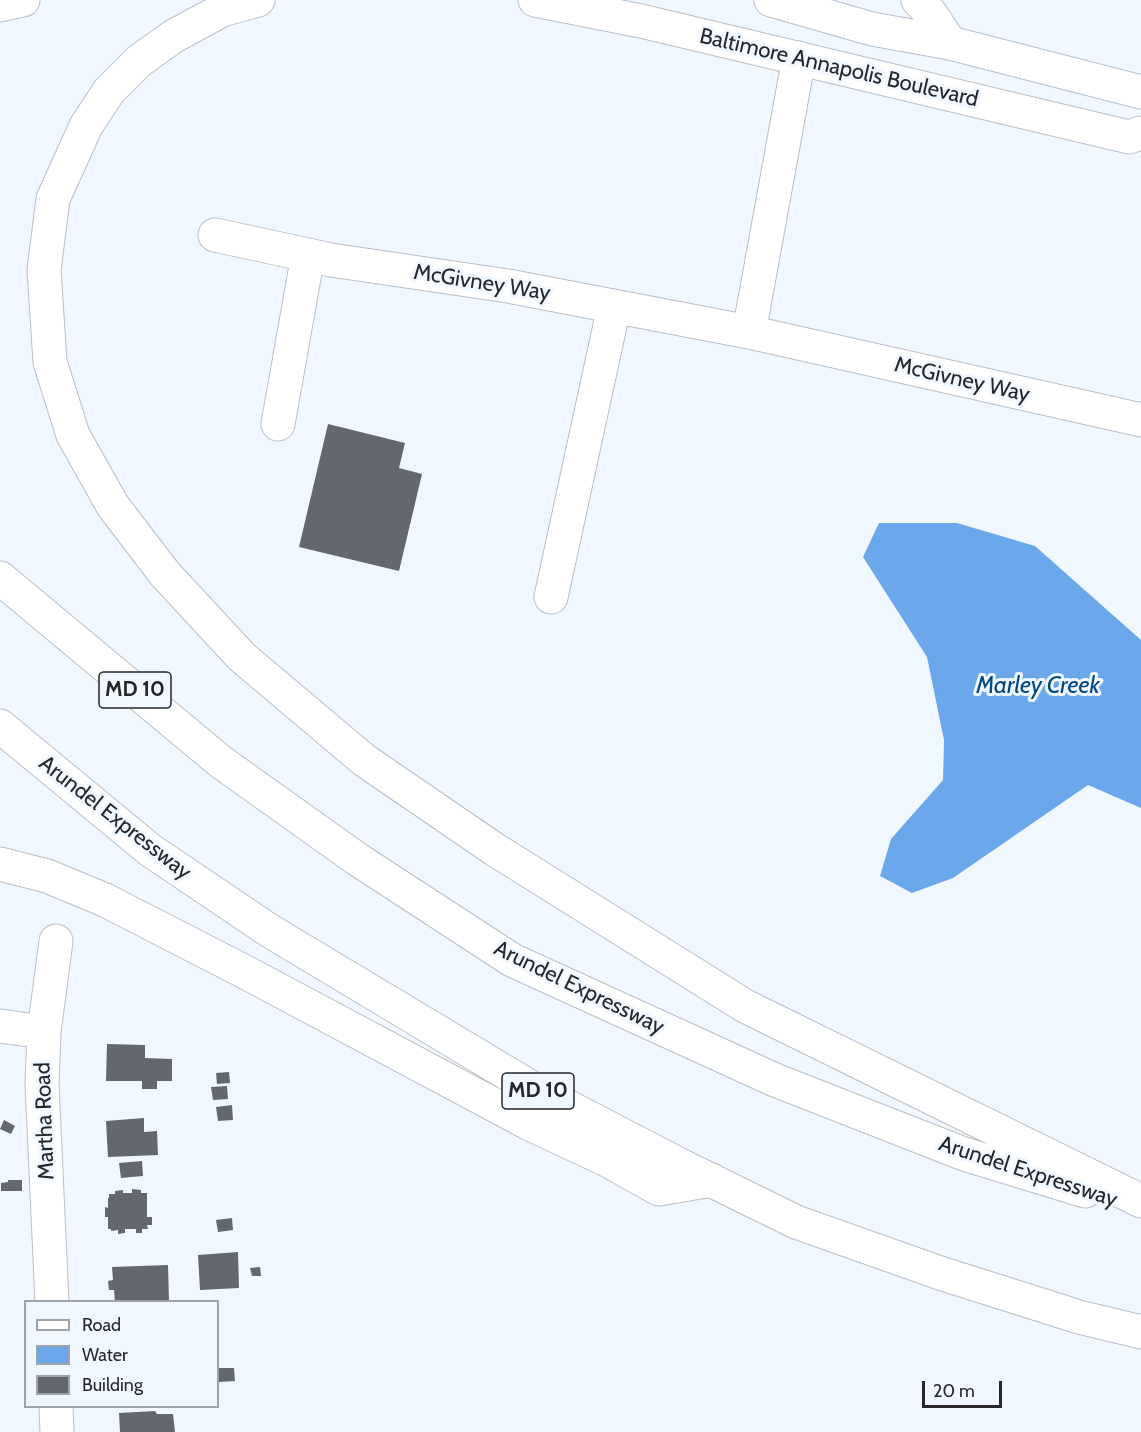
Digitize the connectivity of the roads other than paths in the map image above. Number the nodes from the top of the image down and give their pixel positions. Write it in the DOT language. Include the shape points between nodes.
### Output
graph roads {
  1 [pos="23,0"];
  2 [pos="258,0"];
  3 [pos="535,0"];
  4 [pos="771,0"];
  5 [pos="918,0"];
  6 [pos="0,5"];
  7 [pos="816,7"];
  8 [pos="950,43"];
  9 [pos="799,58"];
  10 [pos="1141,92"];
  11 [pos="1141,133"];
  12 [pos="215,235"];
  13 [pos="308,255"];
  14 [pos="614,307"];
  15 [pos="749,332"];
  16 [pos="1141,420"];
  17 [pos="278,424"];
  18 [pos="0,578"];
  19 [pos="551,597"];
  20 [pos="0,726"];
  21 [pos="0,864"];
  22 [pos="56,941"];
  23 [pos="0,1026"];
  24 [pos="44,1032"];
  25 [pos="712,1180"];
  26 [pos="1141,1201"];
  27 [pos="1141,1209"];
  28 [pos="52,1300"];
  29 [pos="1141,1332"];
  30 [pos="56,1408"];
  31 [pos="57,1432"];
  1 -- 6 [label="main road"];
  2 -- 26 [label="main road" via="222,10 139,61 109,91 86,126 53,199 44,270 50,363 73,435 113,506 165,574 242,657 364,760 494,849 745,1006"];
  3 -- 9 [label="main road, Baltimore Annapolis Boulevard"];
  4 -- 7 [label="main road, Baltimore Annapolis Boulevard"];
  5 -- 8 [label="main road"];
  7 -- 8 [label="main road, Baltimore Annapolis Boulevard" via="872,29"];
  7 -- 9 [label="main road"];
  8 -- 10 [label="main road, Baltimore Annapolis Boulevard"];
  9 -- 11 [label="main road, Baltimore Annapolis Boulevard" via="1119,135"];
  9 -- 15 [label="main road"];
  12 -- 13 [label="main road, McGivney Way"];
  13 -- 14 [label="main road, McGivney Way"];
  13 -- 17 [label="main road"];
  14 -- 15 [label="main road, McGivney Way"];
  14 -- 19 [label="main road"];
  15 -- 16 [label="main road, McGivney Way"];
  18 -- 27 [label="main road, Arundel Expressway / MD 10" via="221,762 357,859 512,960 775,1080 964,1154"];
  20 -- 25 [label="main road, Arundel Expressway / MD 10" via="150,850 270,930 530,1087"];
  21 -- 25 [label="main road" via="48,876 105,900 659,1189"];
  22 -- 24 [label="main road, Martha Road"];
  23 -- 24 [label="main road"];
  24 -- 28 [label="main road, Martha Road" via="42,1084"];
  25 -- 29 [label="main road, Arundel Expressway / MD 10" via="796,1222 917,1265 1079,1317"];
  30 -- 31 [label="main road"];
}
